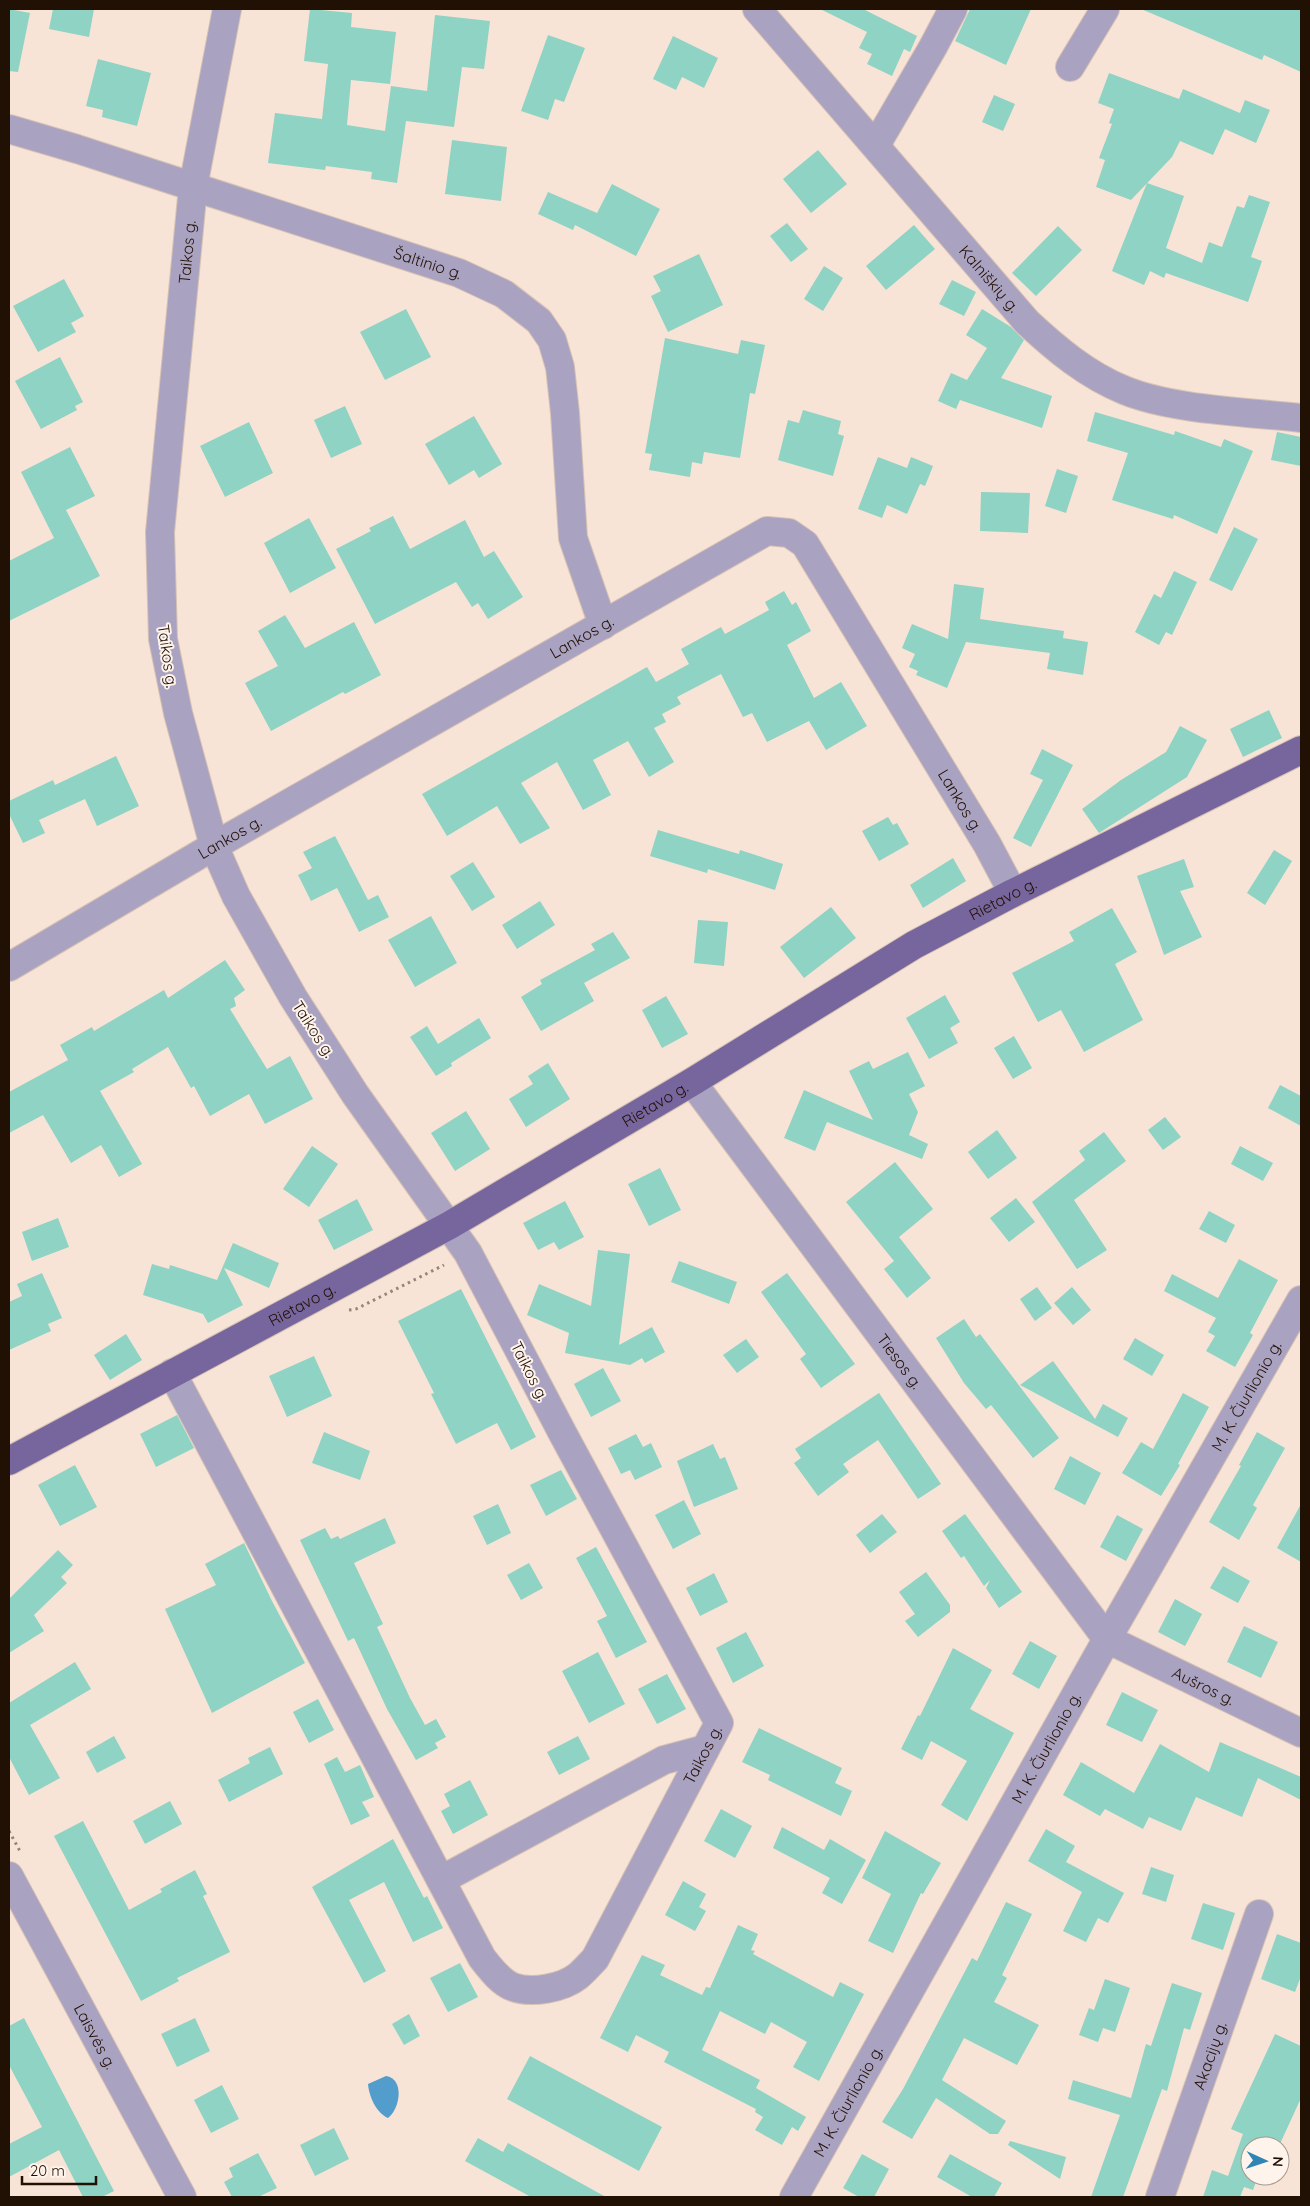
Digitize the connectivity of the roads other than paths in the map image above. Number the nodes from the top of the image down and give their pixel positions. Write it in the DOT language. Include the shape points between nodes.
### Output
graph roads {
  1 [pos="227,9"];
  2 [pos="757,9"];
  3 [pos="953,9"];
  4 [pos="1105,9"];
  5 [pos="1070,67"];
  6 [pos="9,129"];
  7 [pos="876,145"];
  8 [pos="193,187"];
  9 [pos="1301,418"];
  10 [pos="603,625"];
  11 [pos="1301,750"];
  12 [pos="214,846"];
  13 [pos="1013,893"];
  14 [pos="9,967"];
  15 [pos="692,1082"];
  16 [pos="450,1225"];
  17 [pos="1301,1300"];
  18 [pos="172,1373"];
  19 [pos="9,1461"];
  20 [pos="1107,1639"];
  21 [pos="1301,1733"];
  22 [pos="705,1749"];
  23 [pos="9,1876"];
  24 [pos="441,1880"];
  25 [pos="1259,1914"];
  26 [pos="182,2197"];
  27 [pos="794,2197"];
  28 [pos="1160,2197"];
  1 -- 8 [label="street, Taikos g."];
  2 -- 7 [label="street, Kalniškių g."];
  3 -- 7 [label="street"];
  4 -- 5 [label="street"];
  6 -- 8 [label="street, Šaltinio g."];
  7 -- 9 [label="street, Kalniškių g." via="1027,322 1087,371 1124,390 1164,402"];
  8 -- 10 [label="street, Šaltinio g." via="459,273 504,294 539,321 552,340 560,367 573,538"];
  8 -- 12 [label="street, Taikos g." via="160,532 163,639 178,713"];
  10 -- 12 [label="street, Lankos g."];
  10 -- 13 [label="street, Lankos g." via="767,530 789,533 805,544 987,844"];
  11 -- 13 [label="main road, Rietavo g."];
  12 -- 14 [label="street, Lankos g."];
  12 -- 16 [label="street, Taikos g." via="236,896 293,997 355,1094"];
  13 -- 15 [label="main road, Rietavo g." via="914,945"];
  15 -- 16 [label="main road, Rietavo g."];
  15 -- 20 [label="street, Tiesos g."];
  16 -- 18 [label="main road, Rietavo g."];
  16 -- 22 [label="street, Taikos g." via="468,1253 718,1723"];
  17 -- 20 [label="street, M. K. Čiurlionio g."];
  18 -- 19 [label="main road, Rietavo g."];
  18 -- 24 [label="street, Taikos g."];
  20 -- 21 [label="street, Aušros g."];
  20 -- 27 [label="street, M. K. Čiurlionio g."];
  22 -- 24 [label="street" via="664,1760"];
  22 -- 24 [label="street, Taikos g." via="594,1959 576,1977 554,1987 534,1990 513,1987 496,1975 482,1958"];
  23 -- 26 [label="street, Laisvės g."];
  25 -- 28 [label="street, Akacijų g."];
}
